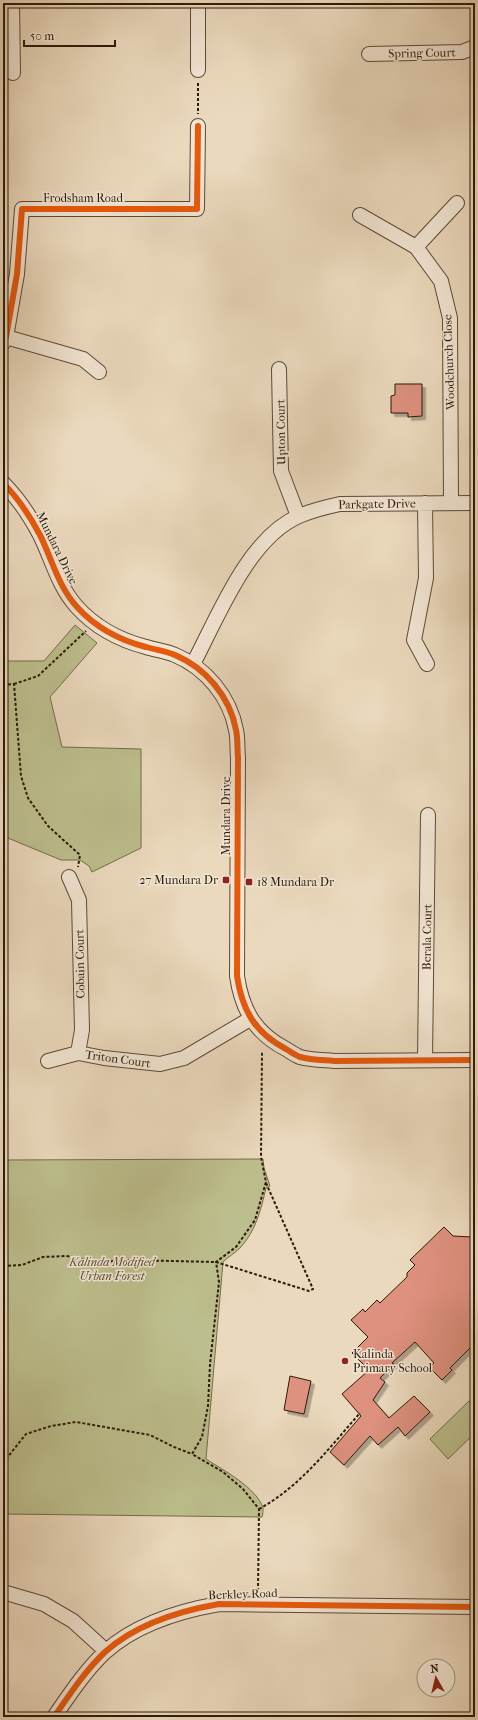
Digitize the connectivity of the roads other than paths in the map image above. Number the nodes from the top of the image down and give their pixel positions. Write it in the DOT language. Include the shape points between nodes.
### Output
graph roads {
  1 [pos="12,3"];
  2 [pos="198,3"];
  3 [pos="475,47"];
  4 [pos="369,54"];
  5 [pos="198,70"];
  6 [pos="12,73"];
  7 [pos="198,126"];
  8 [pos="458,203"];
  9 [pos="360,215"];
  10 [pos="416,247"];
  11 [pos="4,340"];
  12 [pos="279,369"];
  13 [pos="99,372"];
  14 [pos="3,483"];
  15 [pos="452,502"];
  16 [pos="475,502"];
  17 [pos="425,503"];
  18 [pos="298,516"];
  19 [pos="193,664"];
  20 [pos="427,664"];
  21 [pos="428,815"];
  22 [pos="70,877"];
  23 [pos="250,1019"];
  24 [pos="78,1053"];
  25 [pos="48,1060"];
  26 [pos="425,1060"];
  27 [pos="475,1060"];
  28 [pos="3,1592"];
  29 [pos="475,1607"];
  30 [pos="106,1651"];
  31 [pos="54,1717"];
  1 -- 6 [label="street"];
  2 -- 5 [label="street"];
  3 -- 4 [label="street, Spring Court" via="462,52"];
  7 -- 11 [label="street, Frodsham Road" via="197,209 22,209 17,274"];
  8 -- 10 [label="street"];
  9 -- 10 [label="street, Woodchurch Close"];
  10 -- 15 [label="street, Woodchurch Close" via="441,282 450,318"];
  11 -- 13 [label="street" via="83,359"];
  12 -- 18 [label="street, Upton Court" via="281,471"];
  14 -- 19 [label="street, Mundara Drive" via="31,519 59,581 76,607 94,624 123,640 174,655"];
  15 -- 16 [label="street, Parkgate Drive"];
  15 -- 17 [label="street, Parkgate Drive"];
  17 -- 18 [label="street, Parkgate Drive" via="340,504"];
  17 -- 20 [label="street" via="426,578 414,640"];
  18 -- 19 [label="street, Parkgate Drive" via="272,534 250,558"];
  19 -- 23 [label="street, Mundara Drive" via="208,676 220,692 236,730 237,976 240,996"];
  21 -- 26 [label="street, Berala Court"];
  22 -- 24 [label="street, Cobain Court" via="79,900 82,1030"];
  23 -- 24 [label="street, Triton Court" via="184,1058 160,1064"];
  23 -- 26 [label="street, Mundara Drive" via="278,1045 299,1056 334,1061"];
  24 -- 25 [label="street, Triton Court"];
  26 -- 27 [label="street, Mundara Drive"];
  28 -- 30 [label="street" via="44,1604 73,1621"];
  29 -- 30 [label="street, Berkley Road" via="219,1604 188,1610 155,1622 129,1635"];
  30 -- 31 [label="street, Berkley Road" via="78,1682"];
}
